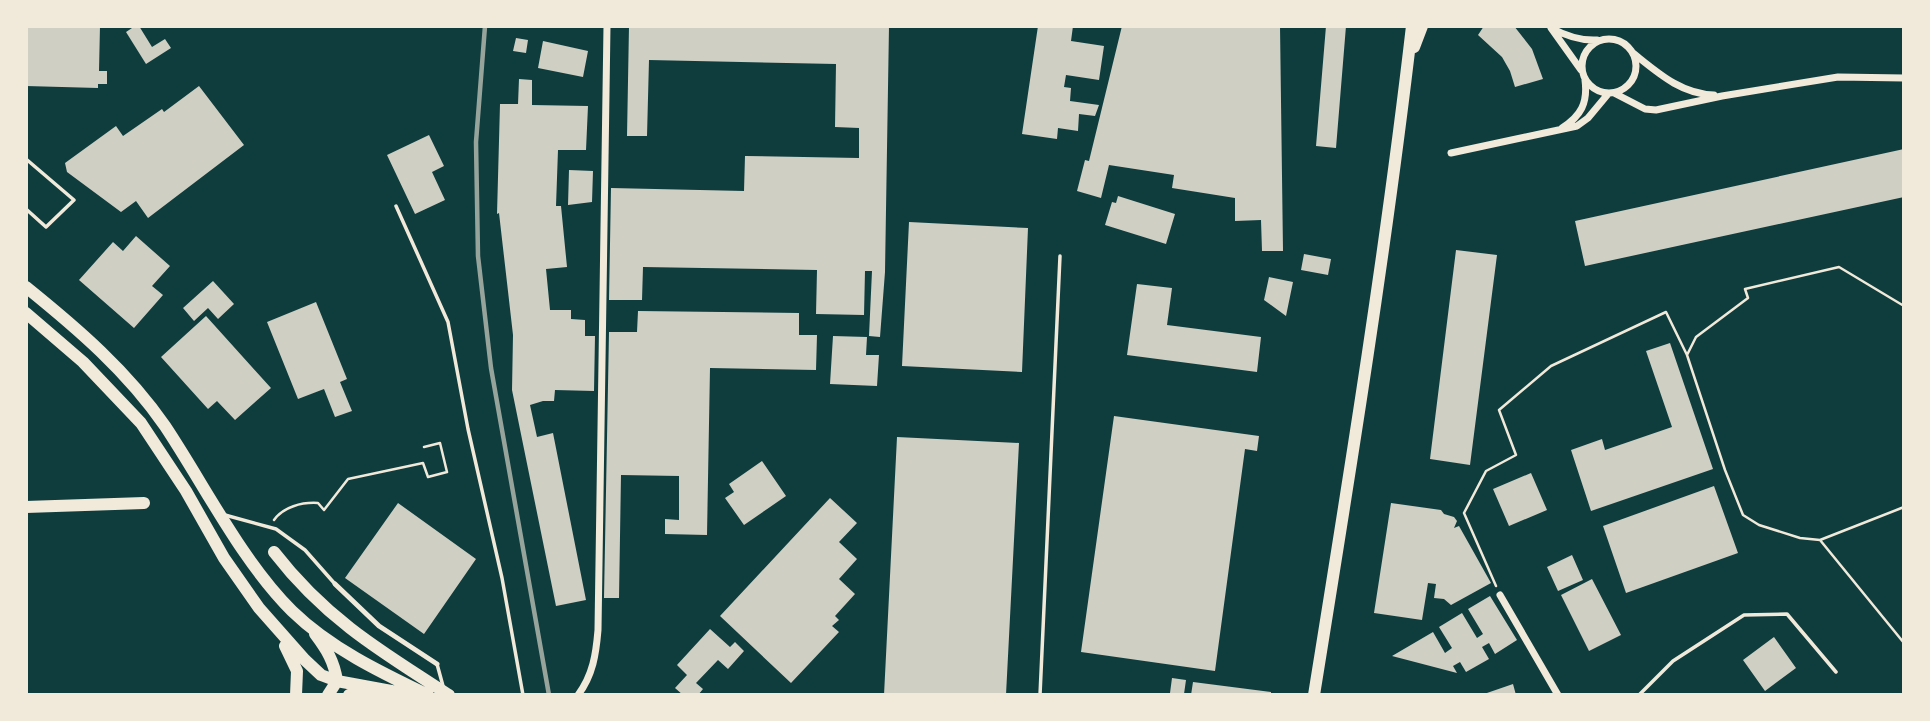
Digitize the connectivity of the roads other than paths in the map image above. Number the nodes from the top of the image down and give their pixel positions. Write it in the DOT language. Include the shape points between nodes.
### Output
graph roads {
  1 [pos="607,26"];
  2 [pos="1412,26"];
  3 [pos="1422,26"];
  4 [pos="1550,27"];
  5 [pos="1601,40"];
  6 [pos="1631,52"];
  7 [pos="1408,64"];
  8 [pos="1582,71"];
  9 [pos="1904,78"];
  10 [pos="1585,80"];
  11 [pos="1611,93"];
  12 [pos="1722,96"];
  13 [pos="1556,132"];
  14 [pos="1451,153"];
  15 [pos="26,159"];
  16 [pos="397,206"];
  17 [pos="26,209"];
  18 [pos="1060,256"];
  19 [pos="26,287"];
  20 [pos="26,313"];
  21 [pos="144,503"];
  22 [pos="26,507"];
  23 [pos="221,514"];
  24 [pos="201,517"];
  25 [pos="274,552"];
  26 [pos="335,584"];
  27 [pos="1500,595"];
  28 [pos="259,608"];
  29 [pos="307,624"];
  30 [pos="437,664"];
  31 [pos="1836,673"];
  32 [pos="337,681"];
  33 [pos="390,690"];
  34 [pos="446,693"];
  35 [pos="296,695"];
  36 [pos="328,695"];
  37 [pos="349,695"];
  38 [pos="414,695"];
  39 [pos="428,695"];
  40 [pos="523,695"];
  41 [pos="578,695"];
  42 [pos="1040,695"];
  43 [pos="1314,695"];
  44 [pos="1558,695"];
  45 [pos="1639,695"];
  1 -- 41 [label="street" via="598,630 592,671"];
  2 -- 7 [label="main road"];
  3 -- 7 [label="main road"];
  4 -- 5 [label="street" via="1584,41"];
  4 -- 8 [label="street"];
  5 -- 6 [label="street" via="1622,42"];
  5 -- 8 [label="street" via="1584,54"];
  6 -- 11 [label="street" via="1636,63 1632,81"];
  6 -- 12 [label="street" via="1687,91"];
  7 -- 43 [label="main road" via="1365,380"];
  8 -- 10 [label="street"];
  9 -- 12 [label="street" via="1838,77"];
  10 -- 11 [label="street" via="1599,92"];
  10 -- 13 [label="street" via="1583,109"];
  11 -- 12 [label="street" via="1656,110"];
  11 -- 13 [label="street" via="1577,126"];
  13 -- 14 [label="street"];
  15 -- 17 [label="lane" via="74,200 46,227"];
  16 -- 40 [label="lane" via="448,322"];
  18 -- 42 [label="lane"];
  19 -- 23 [label="main road" via="132,383"];
  20 -- 24 [label="main road" via="132,413"];
  21 -- 22 [label="main road"];
  23 -- 24 [label="lane"];
  23 -- 26 [label="lane" via="276,529 305,550"];
  23 -- 29 [label="main road" via="263,576"];
  24 -- 28 [label="main road"];
  25 -- 34 [label="main road" via="315,600 344,624"];
  26 -- 30 [label="street" via="379,626"];
  27 -- 44 [label="street"];
  28 -- 32 [label="main road" via="321,675"];
  28 -- 35 [label="main road" via="291,654 297,670"];
  29 -- 32 [label="main road" via="331,657"];
  29 -- 39 [label="main road" via="351,655"];
  30 -- 34 [label="lane"];
  31 -- 45 [label="lane" via="1787,614 1744,615 1673,661"];
  32 -- 33 [label="main road"];
  32 -- 36 [label="main road"];
  33 -- 37 [label="main road"];
  33 -- 38 [label="main road"];
}
